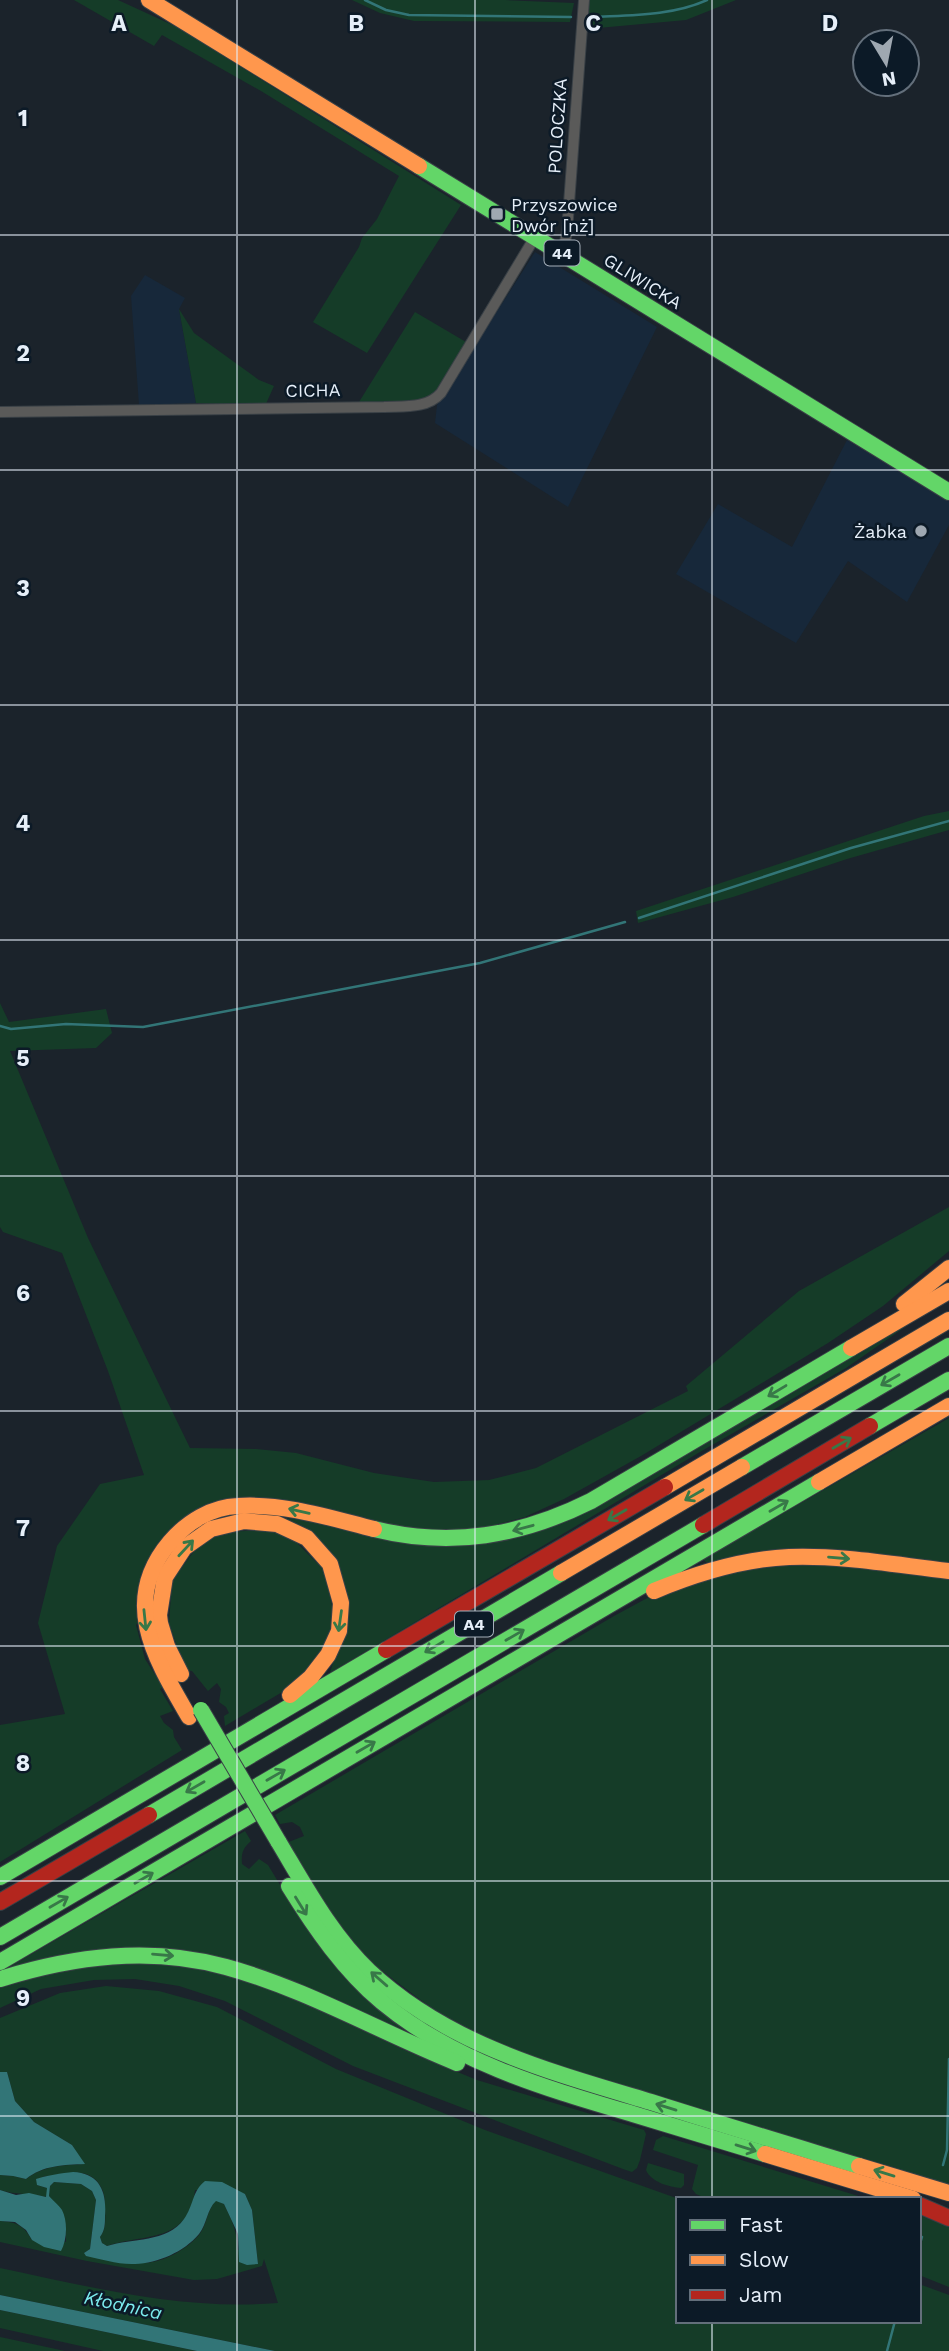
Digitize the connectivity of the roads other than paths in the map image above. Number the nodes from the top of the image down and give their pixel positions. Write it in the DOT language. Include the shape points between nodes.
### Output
graph roads {
  1 [pos="147,0"];
  2 [pos="584,0"];
  3 [pos="535,237"];
  4 [pos="563,254"];
  5 [pos="0,412"];
  6 [pos="949,492"];
  7 [pos="949,1268"];
  8 [pos="949,1291"];
  9 [pos="949,1320"];
  10 [pos="949,1346"];
  11 [pos="835,1356"];
  12 [pos="949,1380"];
  13 [pos="949,1406"];
  14 [pos="949,1571"];
  15 [pos="572,1627"];
  16 [pos="195,1713"];
  17 [pos="233,1740"];
  18 [pos="272,1844"];
  19 [pos="0,1877"];
  20 [pos="0,1902"];
  21 [pos="0,1937"];
  22 [pos="0,1962"];
  23 [pos="0,1979"];
  24 [pos="563,2093"];
  25 [pos="889,2192"];
  26 [pos="949,2193"];
  27 [pos="900,2197"];
  28 [pos="906,2197"];
  29 [pos="921,2203"];
  30 [pos="921,2204"];
  31 [pos="949,2209"];
  32 [pos="949,2218"];
  1 -- 3 [label="main road, GLIWICKA / 44"];
  2 -- 4 [label="street, POLOCZKA"];
  3 -- 4 [label="main road, GLIWICKA / 44"];
  3 -- 5 [label="street, CICHA" via="441,393 429,403"];
  4 -- 6 [label="main road, GLIWICKA / 44"];
  7 -- 11 [label="main road"];
  8 -- 11 [label="main road"];
  9 -- 17 [label="main road, one-way"];
  10 -- 20 [label="main road, A4, one-way"];
  11 -- 16 [label="main road, one-way" via="591,1501 510,1532 424,1538 261,1504 227,1505 199,1516 160,1553 144,1601 153,1651"];
  21 -- 12 [label="main road, A4, one-way"];
  15 -- 13 [label="main road, one-way"];
  15 -- 14 [label="main road, one-way" via="665,1586 768,1559 833,1558"];
  22 -- 15 [label="main road, one-way"];
  16 -- 17 [label="main road, one-way" via="161,1626 160,1601 173,1562 191,1541 233,1521 265,1520 299,1533 324,1556 335,1579 342,1609 340,1627 328,1657 307,1682"];
  16 -- 18 [label="main road"];
  17 -- 19 [label="main road"];
  18 -- 24 [label="main road, one-way" via="325,1942 383,2002 431,2037 490,2066"];
  26 -- 18 [label="main road, one-way" via="554,2073 461,2037 412,2007 367,1969"];
  23 -- 24 [label="main road, one-way" via="100,1956 154,1954 219,1964 305,1995 484,2074"];
  24 -- 25 [label="main road, one-way"];
  25 -- 27 [label="main road"];
  25 -- 28 [label="main road"];
  29 -- 31 [label="main road"];
  30 -- 32 [label="main road"];
}
